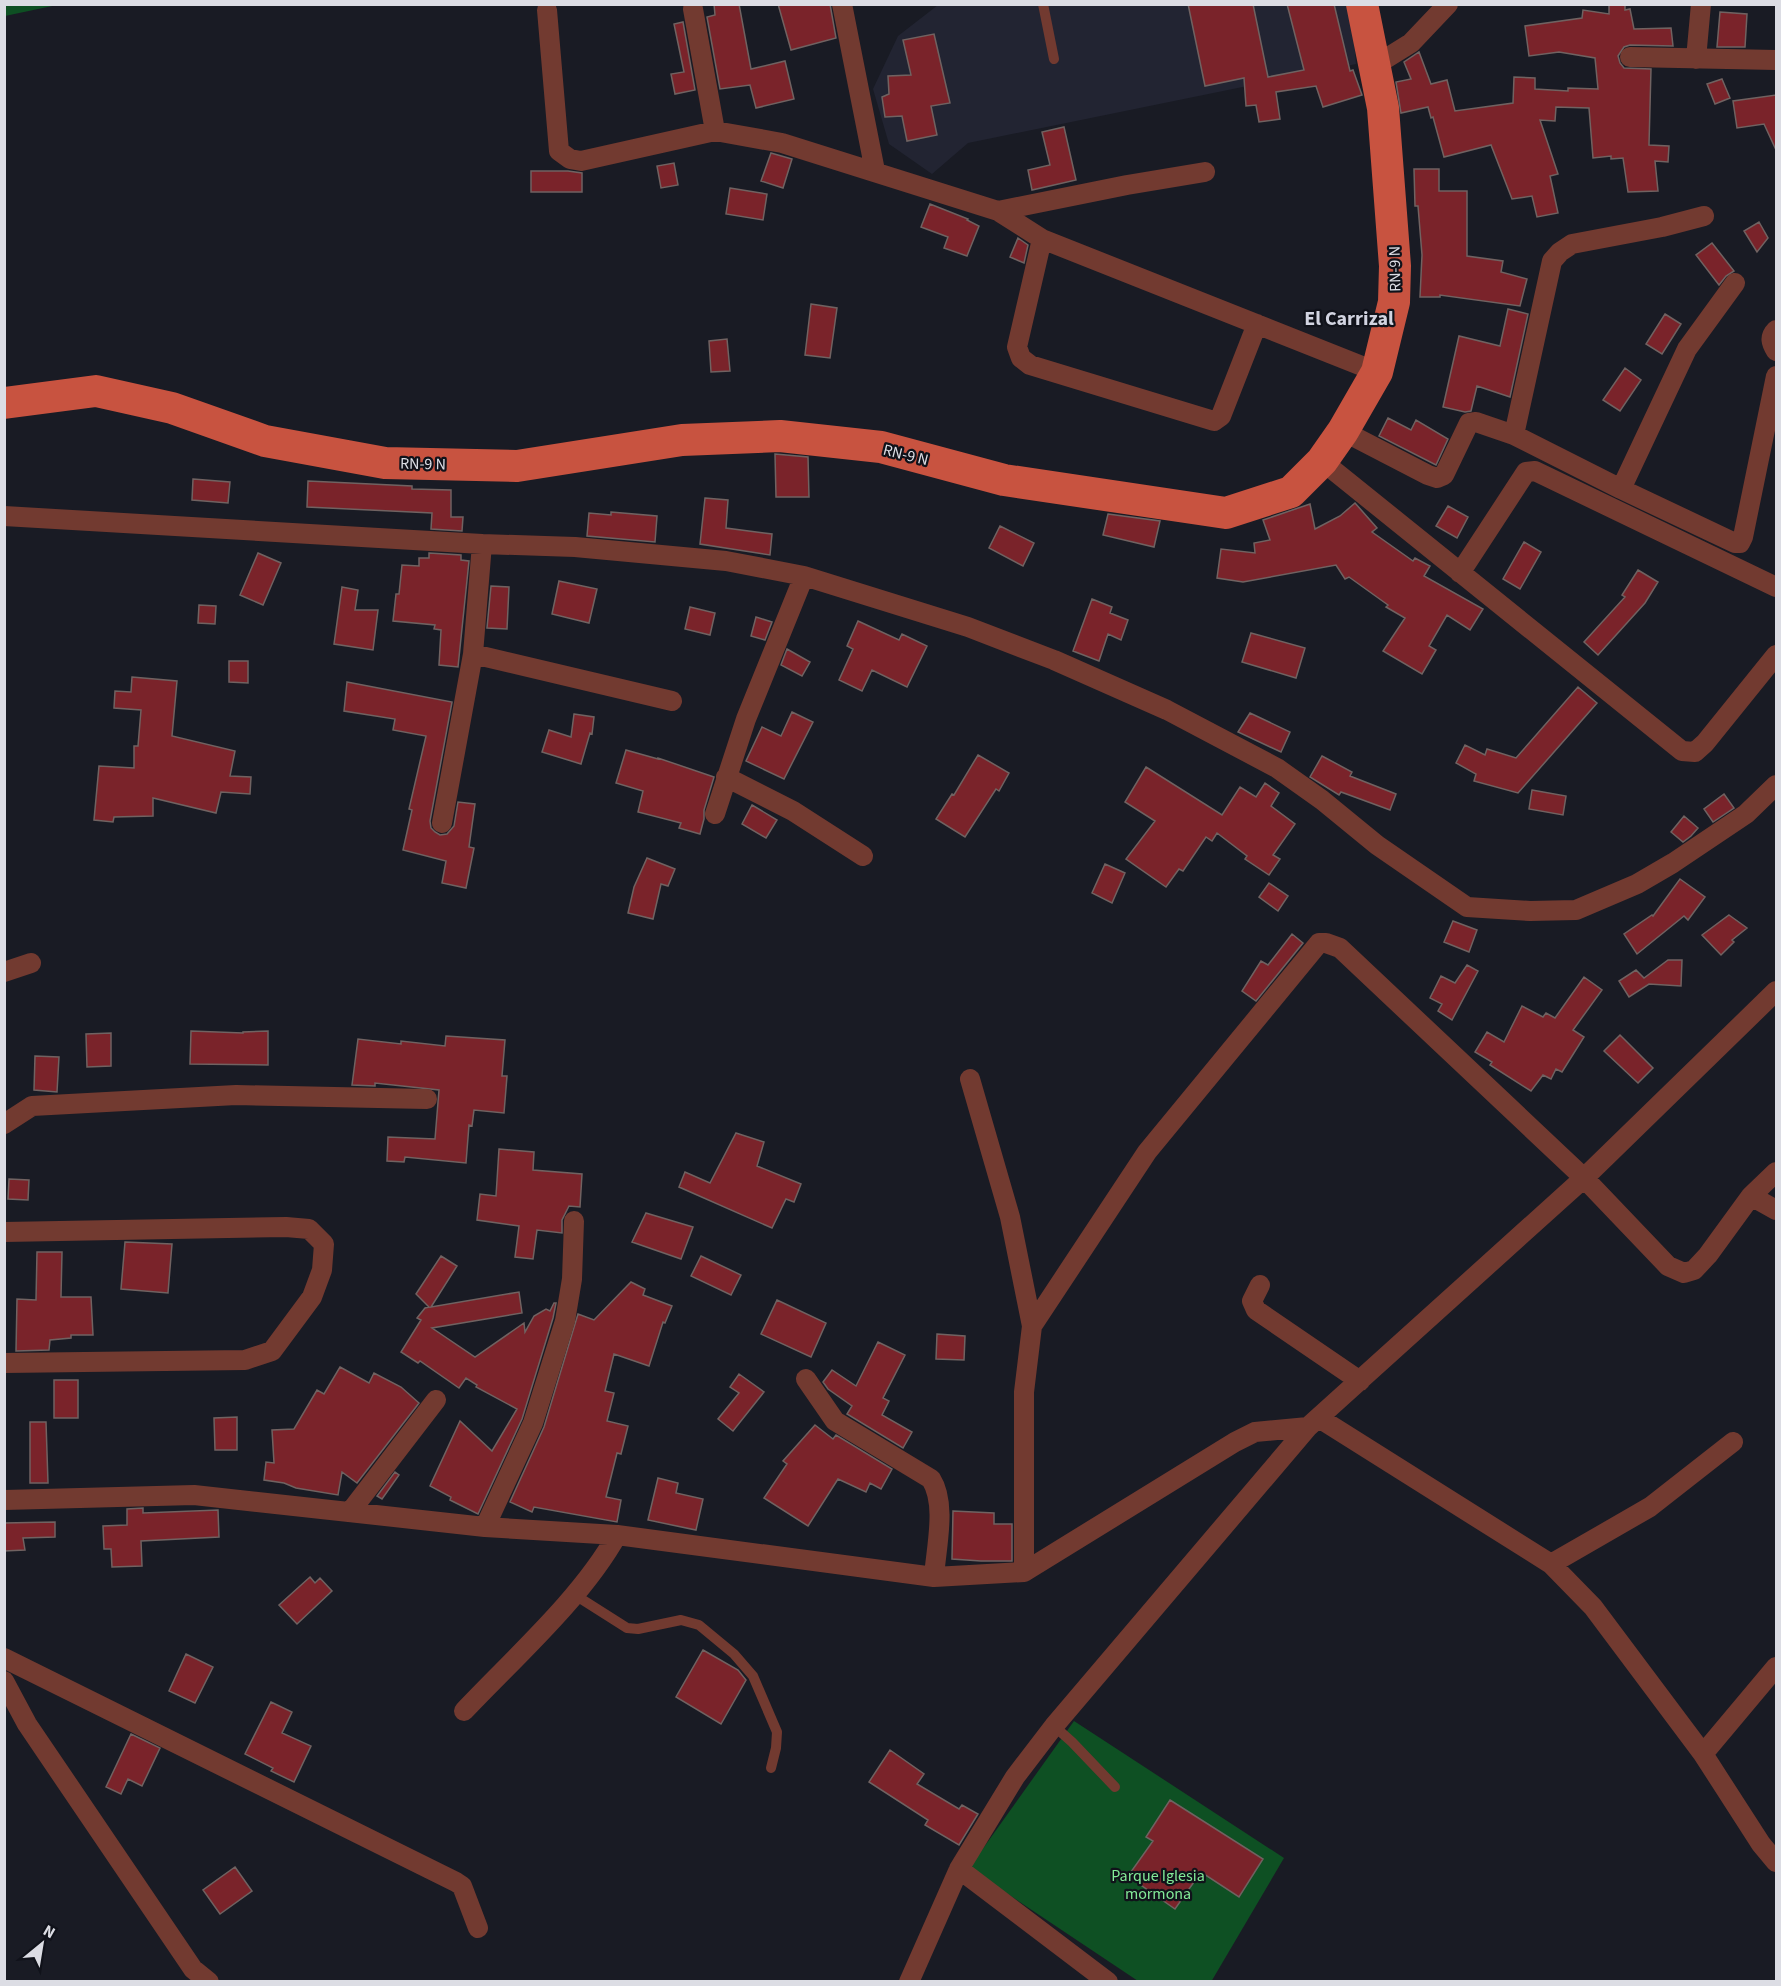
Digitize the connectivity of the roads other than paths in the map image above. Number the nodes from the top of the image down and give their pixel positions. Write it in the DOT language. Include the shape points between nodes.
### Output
graph roads {
  1 [pos="842,4"];
  2 [pos="1043,4"];
  3 [pos="1362,4"];
  4 [pos="1448,4"];
  5 [pos="1701,4"];
  6 [pos="693,9"];
  7 [pos="548,10"];
  8 [pos="1630,57"];
  9 [pos="1054,59"];
  10 [pos="1696,59"];
  11 [pos="1776,60"];
  12 [pos="1374,66"];
  13 [pos="715,131"];
  14 [pos="875,171"];
  15 [pos="1205,172"];
  16 [pos="998,211"];
  17 [pos="1704,216"];
  18 [pos="1042,238"];
  19 [pos="1735,284"];
  20 [pos="1257,324"];
  21 [pos="1776,330"];
  22 [pos="1776,351"];
  23 [pos="1377,372"];
  24 [pos="1776,376"];
  25 [pos="4,403"];
  26 [pos="1343,432"];
  27 [pos="1514,435"];
  28 [pos="1322,461"];
  29 [pos="1621,489"];
  30 [pos="4,516"];
  31 [pos="482,544"];
  32 [pos="1460,573"];
  33 [pos="804,576"];
  34 [pos="1776,587"];
  35 [pos="473,654"];
  36 [pos="1776,655"];
  37 [pos="672,702"];
  38 [pos="726,777"];
  39 [pos="1776,784"];
  40 [pos="715,814"];
  41 [pos="442,823"];
  42 [pos="863,856"];
  43 [pos="31,963"];
  44 [pos="4,972"];
  45 [pos="1776,991"];
  46 [pos="970,1079"];
  47 [pos="427,1099"];
  48 [pos="4,1124"];
  49 [pos="1776,1172"];
  50 [pos="1584,1178"];
  51 [pos="1751,1196"];
  52 [pos="1776,1210"];
  53 [pos="574,1221"];
  54 [pos="4,1232"];
  55 [pos="1260,1285"];
  56 [pos="1032,1326"];
  57 [pos="4,1363"];
  58 [pos="806,1379"];
  59 [pos="1360,1381"];
  60 [pos="436,1400"];
  61 [pos="1313,1422"];
  62 [pos="1733,1442"];
  63 [pos="4,1500"];
  64 [pos="350,1512"];
  65 [pos="485,1527"];
  66 [pos="617,1535"];
  67 [pos="1551,1564"];
  68 [pos="1024,1572"];
  69 [pos="934,1577"];
  70 [pos="575,1595"];
  71 [pos="4,1658"];
  72 [pos="1776,1667"];
  73 [pos="4,1681"];
  74 [pos="464,1711"];
  75 [pos="1054,1726"];
  76 [pos="1703,1754"];
  77 [pos="771,1768"];
  78 [pos="1115,1787"];
  79 [pos="1775,1857"];
  80 [pos="958,1869"];
  81 [pos="478,1928"];
  82 [pos="209,1982"];
  83 [pos="909,1982"];
  84 [pos="1108,1982"];
  1 -- 14 [label="street"];
  2 -- 9 [label="lane"];
  3 -- 12 [label="main road, RN-9 N"];
  4 -- 12 [label="street" via="1411,43"];
  5 -- 10 [label="street"];
  6 -- 13 [label="street"];
  7 -- 13 [label="street" via="559,150 570,159 581,161"];
  8 -- 10 [label="street"];
  10 -- 11 [label="street"];
  12 -- 23 [label="main road, RN-9 N" via="1383,108 1395,266 1394,302"];
  13 -- 14 [label="street" via="782,143"];
  14 -- 16 [label="street"];
  15 -- 16 [label="street"];
  16 -- 18 [label="street"];
  17 -- 27 [label="street" via="1572,244 1552,261"];
  18 -- 20 [label="street"];
  18 -- 20 [label="street" via="1017,347 1021,358 1030,365 1214,421 1221,416"];
  19 -- 29 [label="street" via="1687,349"];
  20 -- 23 [label="street"];
  21 -- 22 [label="street" via="1771,343"];
  23 -- 26 [label="main road, RN-9 N"];
  24 -- 29 [label="street" via="1740,543"];
  25 -- 28 [label="main road, RN-9 N" via="96,391 172,408 266,441 385,463 517,466 682,440 780,436 881,447 1004,480 1226,513 1291,492"];
  26 -- 27 [label="street" via="1437,478 1444,475 1469,423"];
  26 -- 28 [label="main road, RN-9 N"];
  27 -- 29 [label="street"];
  28 -- 32 [label="street"];
  30 -- 31 [label="street"];
  31 -- 33 [label="street" via="575,547 714,560"];
  31 -- 35 [label="street"];
  32 -- 34 [label="street" via="1526,472 1535,471"];
  32 -- 36 [label="street" via="1682,751 1695,752 1705,743"];
  33 -- 38 [label="street"];
  33 -- 39 [label="street" via="969,627 1167,710 1277,768 1377,845 1467,907 1576,910 1637,884 1673,863 1746,814"];
  35 -- 37 [label="street"];
  35 -- 41 [label="street"];
  38 -- 40 [label="street"];
  38 -- 42 [label="street" via="794,811"];
  43 -- 44 [label="street"];
  45 -- 50 [label="street"];
  46 -- 56 [label="street" via="1010,1217"];
  47 -- 48 [label="street" via="236,1095 32,1106"];
  49 -- 51 [label="street"];
  50 -- 51 [label="street" via="1668,1266 1684,1273 1694,1270 1708,1255"];
  50 -- 56 [label="street" via="1340,948 1319,943 1147,1152"];
  50 -- 59 [label="street"];
  51 -- 52 [label="street"];
  53 -- 65 [label="street" via="572,1279 565,1321 533,1423"];
  54 -- 57 [label="street" via="286,1227 309,1229 324,1244 322,1270 312,1297 272,1351 245,1360"];
  55 -- 59 [label="street" via="1252,1301 1256,1310"];
  56 -- 68 [label="street" via="1024,1392"];
  58 -- 69 [label="street" via="835,1421 931,1479 936,1486 940,1506"];
  59 -- 61 [label="street"];
  60 -- 64 [label="street"];
  61 -- 67 [label="street"];
  61 -- 68 [label="street" via="1255,1432 1235,1442"];
  61 -- 75 [label="street"];
  62 -- 67 [label="street" via="1650,1507"];
  63 -- 64 [label="street" via="194,1494"];
  64 -- 65 [label="street"];
  65 -- 66 [label="street"];
  66 -- 69 [label="street"];
  66 -- 70 [label="street"];
  67 -- 76 [label="street" via="1593,1607"];
  68 -- 69 [label="street"];
  70 -- 74 [label="street"];
  70 -- 77 [label="lane" via="627,1628 681,1620 699,1625 734,1654 753,1676 777,1732"];
  71 -- 81 [label="street" via="456,1882 462,1886"];
  72 -- 76 [label="street"];
  73 -- 82 [label="street" via="27,1724 192,1970"];
  75 -- 78 [label="lane"];
  75 -- 80 [label="street" via="1015,1777"];
  76 -- 79 [label="street" via="1761,1844"];
  80 -- 83 [label="street"];
  80 -- 84 [label="street"];
}
